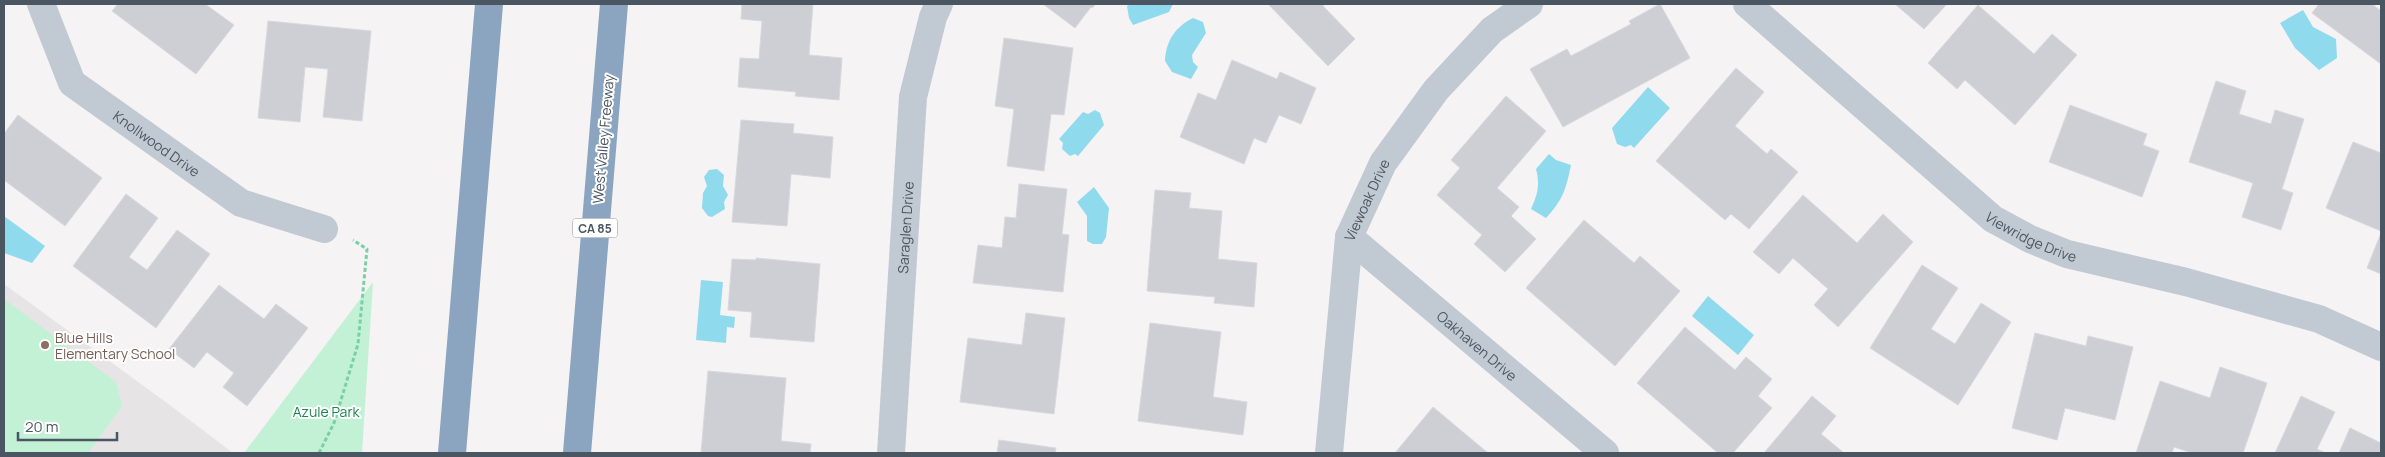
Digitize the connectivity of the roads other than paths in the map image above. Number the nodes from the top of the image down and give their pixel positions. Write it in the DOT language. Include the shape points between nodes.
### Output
graph roads {
  1 [pos="41,4"];
  2 [pos="489,4"];
  3 [pos="614,4"];
  4 [pos="940,4"];
  5 [pos="1529,4"];
  6 [pos="1747,4"];
  7 [pos="324,228"];
  8 [pos="1349,237"];
  9 [pos="2381,347"];
  10 [pos="452,453"];
  11 [pos="577,453"];
  12 [pos="891,453"];
  13 [pos="1329,453"];
  14 [pos="1605,453"];
  1 -- 7 [label="street, Knollwood Drive" via="72,83 241,203"];
  2 -- 10 [label="highway"];
  3 -- 11 [label="highway, West Valley Freeway / CA 85"];
  4 -- 12 [label="street, Saraglen Drive" via="933,17 913,97"];
  5 -- 8 [label="street, Viewoak Drive" via="1492,30 1436,90 1383,163"];
  6 -- 9 [label="street, Viewridge Drive" via="1992,219 2067,254 2186,282 2319,320"];
  8 -- 13 [label="street, Viewoak Drive"];
  8 -- 14 [label="street, Oakhaven Drive"];
}
